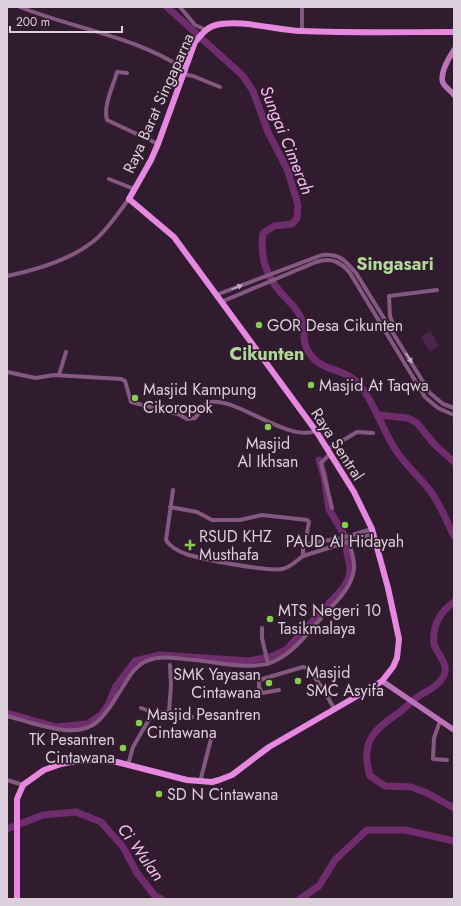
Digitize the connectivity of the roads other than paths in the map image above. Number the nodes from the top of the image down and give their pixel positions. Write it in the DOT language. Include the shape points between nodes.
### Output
graph roads {
  1 [pos="180,7"];
  2 [pos="302,7"];
  3 [pos="23,8"];
  4 [pos="205,31"];
  5 [pos="302,31"];
  6 [pos="454,32"];
  7 [pos="454,50"];
  8 [pos="183,71"];
  9 [pos="128,73"];
  10 [pos="220,87"];
  11 [pos="454,95"];
  12 [pos="158,144"];
  13 [pos="109,179"];
  14 [pos="134,189"];
  15 [pos="128,199"];
  16 [pos="271,274"];
  17 [pos="7,276"];
  18 [pos="274,279"];
  19 [pos="436,290"];
  20 [pos="365,291"];
  21 [pos="216,296"];
  22 [pos="221,302"];
  23 [pos="390,329"];
  24 [pos="400,345"];
  25 [pos="395,347"];
  26 [pos="66,352"];
  27 [pos="7,372"];
  28 [pos="59,375"];
  29 [pos="454,408"];
  30 [pos="454,414"];
  31 [pos="316,431"];
  32 [pos="373,433"];
  33 [pos="329,451"];
  34 [pos="173,490"];
  35 [pos="170,507"];
  36 [pos="332,508"];
  37 [pos="372,532"];
  38 [pos="347,542"];
  39 [pos="319,543"];
  40 [pos="305,544"];
  41 [pos="320,551"];
  42 [pos="303,556"];
  43 [pos="262,628"];
  44 [pos="267,659"];
  45 [pos="170,665"];
  46 [pos="382,681"];
  47 [pos="279,690"];
  48 [pos="141,708"];
  49 [pos="335,710"];
  50 [pos="169,712"];
  51 [pos="7,716"];
  52 [pos="151,716"];
  53 [pos="192,716"];
  54 [pos="440,721"];
  55 [pos="454,730"];
  56 [pos="212,735"];
  57 [pos="447,760"];
  58 [pos="128,765"];
  59 [pos="7,780"];
  60 [pos="200,782"];
  61 [pos="23,785"];
  62 [pos="17,899"];
  1 -- 4 [label="street" via="195,25"];
  2 -- 5 [label="street"];
  3 -- 8 [label="street" via="135,43 166,56"];
  4 -- 5 [label="main road, Raya Barat Singaparna" via="218,24"];
  4 -- 8 [label="main road, Raya Barat Singaparna" via="195,42"];
  5 -- 6 [label="main road"];
  7 -- 11 [label="main road" via="447,60 443,79 445,86"];
  8 -- 10 [label="street"];
  8 -- 12 [label="main road, Raya Barat Singaparna"];
  9 -- 12 [label="street" via="117,72 110,89 105,114 107,120"];
  12 -- 14 [label="main road, Raya Barat Singaparna"];
  13 -- 14 [label="street"];
  14 -- 15 [label="main road, Raya Barat Singaparna"];
  15 -- 17 [label="street" via="103,232 84,248 56,261"];
  15 -- 21 [label="main road, Raya Sentral" via="174,238"];
  16 -- 18 [label="street"];
  16 -- 20 [label="street" via="322,255 336,255 347,262"];
  21 -- 16 [label="street, one-way"];
  18 -- 20 [label="street" via="322,260 336,261"];
  18 -- 22 [label="street"];
  19 -- 23 [label="street" via="389,296 390,316 394,326"];
  20 -- 23 [label="street"];
  20 -- 25 [label="street"];
  21 -- 22 [label="main road, Raya Sentral"];
  22 -- 31 [label="main road, Raya Sentral"];
  23 -- 24 [label="street"];
  24 -- 25 [label="street"];
  24 -- 29 [label="street, one-way" via="435,399"];
  25 -- 30 [label="street" via="425,397 438,408"];
  26 -- 28 [label="street"];
  27 -- 28 [label="street" via="36,378"];
  28 -- 31 [label="street" via="120,378 125,381 131,402 178,414 187,419 195,418 207,403 220,402 231,404 284,428 310,433"];
  31 -- 33 [label="main road, Raya Sentral"];
  32 -- 33 [label="street" via="357,432"];
  33 -- 36 [label="street" via="321,463"];
  33 -- 37 [label="main road, Raya Sentral" via="354,492"];
  34 -- 35 [label="street"];
  35 -- 40 [label="street" via="197,512 212,520 240,520 262,514 307,520 309,522"];
  35 -- 42 [label="street" via="166,540 168,544 186,554 279,570 285,569"];
  37 -- 38 [label="street"];
  37 -- 39 [label="street"];
  37 -- 46 [label="main road, Raya Sentral" via="399,639 397,658"];
  38 -- 41 [label="street"];
  38 -- 44 [label="street" via="354,569 342,595 286,654"];
  39 -- 40 [label="street"];
  39 -- 41 [label="street"];
  40 -- 42 [label="street"];
  41 -- 42 [label="street"];
  43 -- 44 [label="street"];
  44 -- 51 [label="street" via="235,665 173,658 149,660 132,673 105,714 90,727 67,730"];
  45 -- 50 [label="street"];
  46 -- 49 [label="main road"];
  46 -- 54 [label="main road"];
  47 -- 49 [label="street" via="262,693 258,687 259,680 303,667 308,668"];
  48 -- 52 [label="street" via="149,711"];
  49 -- 60 [label="main road" via="269,747 232,775 212,782"];
  50 -- 52 [label="street"];
  50 -- 53 [label="street"];
  52 -- 58 [label="street" via="134,747"];
  54 -- 55 [label="main road"];
  54 -- 57 [label="street" via="434,738 432,759"];
  56 -- 60 [label="street"];
  58 -- 60 [label="main road" via="177,779"];
  58 -- 61 [label="main road" via="95,760 68,762 44,770"];
  59 -- 61 [label="street"];
  61 -- 62 [label="main road" via="18,795 16,813"];
}
